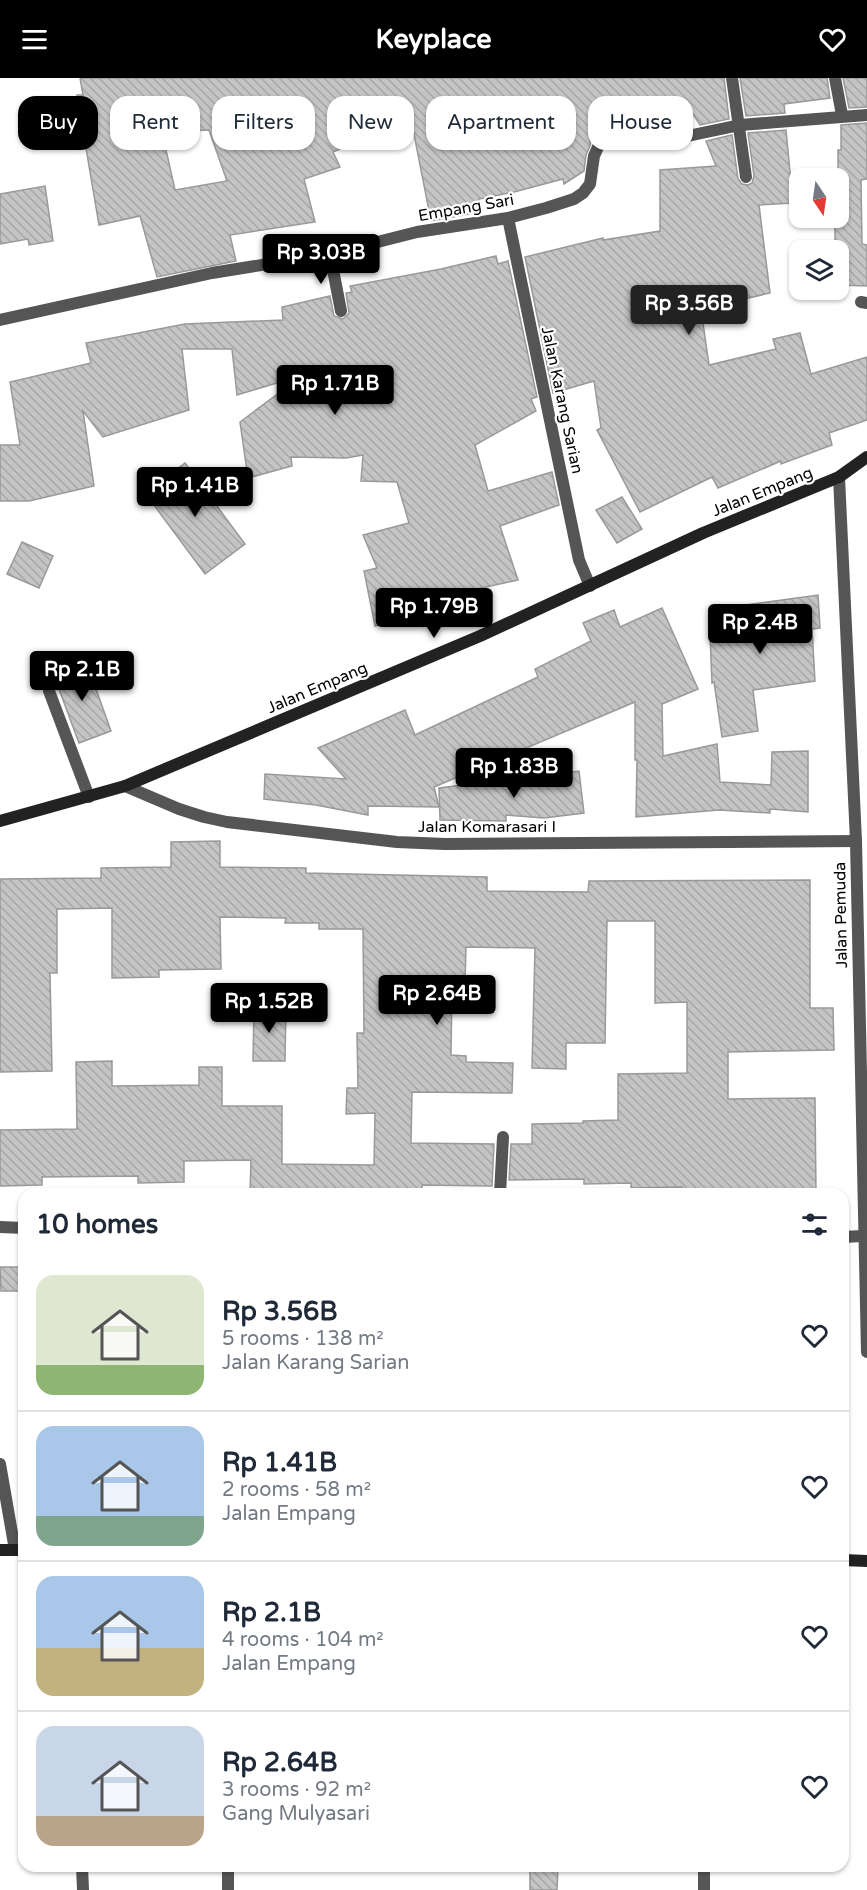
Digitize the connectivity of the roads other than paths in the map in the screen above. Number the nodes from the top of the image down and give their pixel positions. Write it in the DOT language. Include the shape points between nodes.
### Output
graph roads {
  1 [pos="732,78"];
  2 [pos="835,78"];
  3 [pos="867,115"];
  4 [pos="842,116"];
  5 [pos="740,125"];
  6 [pos="746,177"];
  7 [pos="508,218"];
  8 [pos="330,254"];
  9 [pos="341,311"];
  10 [pos="0,320"];
  11 [pos="867,457"];
  12 [pos="840,477"];
  13 [pos="590,586"];
  14 [pos="49,691"];
  15 [pos="125,786"];
  16 [pos="88,797"];
  17 [pos="0,821"];
  18 [pos="856,841"];
  19 [pos="862,874"];
  20 [pos="863,1091"];
  21 [pos="503,1137"];
  22 [pos="500,1188"];
  23 [pos="0,1227"];
  24 [pos="18,1227"];
  25 [pos="863,1236"];
  26 [pos="849,1237"];
  27 [pos="867,1352"];
  28 [pos="0,1464"];
  29 [pos="18,1545"];
  30 [pos="0,1550"];
  31 [pos="18,1550"];
  32 [pos="849,1560"];
  33 [pos="867,1561"];
  34 [pos="82,1872"];
  35 [pos="228,1872"];
  36 [pos="704,1872"];
  37 [pos="83,1890"];
  38 [pos="228,1890"];
  39 [pos="704,1890"];
  1 -- 5 [label="street"];
  2 -- 4 [label="street"];
  3 -- 4 [label="street, Empang Sari"];
  4 -- 5 [label="street, Empang Sari"];
  5 -- 6 [label="street"];
  5 -- 7 [label="street, Empang Sari" via="659,142 608,141 598,145 590,184 583,193"];
  7 -- 8 [label="street, Empang Sari" via="417,232"];
  7 -- 13 [label="street, Jalan Karang Sarian" via="579,560"];
  8 -- 9 [label="street"];
  8 -- 10 [label="street, Empang Sari" via="212,273"];
  11 -- 12 [label="main road, Jalan Empang"];
  12 -- 13 [label="main road, Jalan Empang" via="703,533"];
  12 -- 18 [label="street, Jalan Pemuda"];
  13 -- 15 [label="main road, Jalan Empang"];
  14 -- 16 [label="street"];
  15 -- 16 [label="main road, Jalan Empang"];
  15 -- 18 [label="street, Jalan Komarasari I" via="227,822 397,842"];
  16 -- 17 [label="main road, Jalan Empang"];
  18 -- 19 [label="street, Jalan Pemuda"];
  19 -- 20 [label="street, Jalan Pemuda"];
  20 -- 25 [label="street, Jalan Pemuda"];
  21 -- 22 [label="street"];
  23 -- 24 [label="street"];
  25 -- 26 [label="street"];
  25 -- 27 [label="street, Jalan Pemuda"];
  28 -- 29 [label="street"];
  30 -- 31 [label="main road"];
  32 -- 33 [label="main road"];
  34 -- 37 [label="street"];
  35 -- 38 [label="street"];
  36 -- 39 [label="street"];
}
